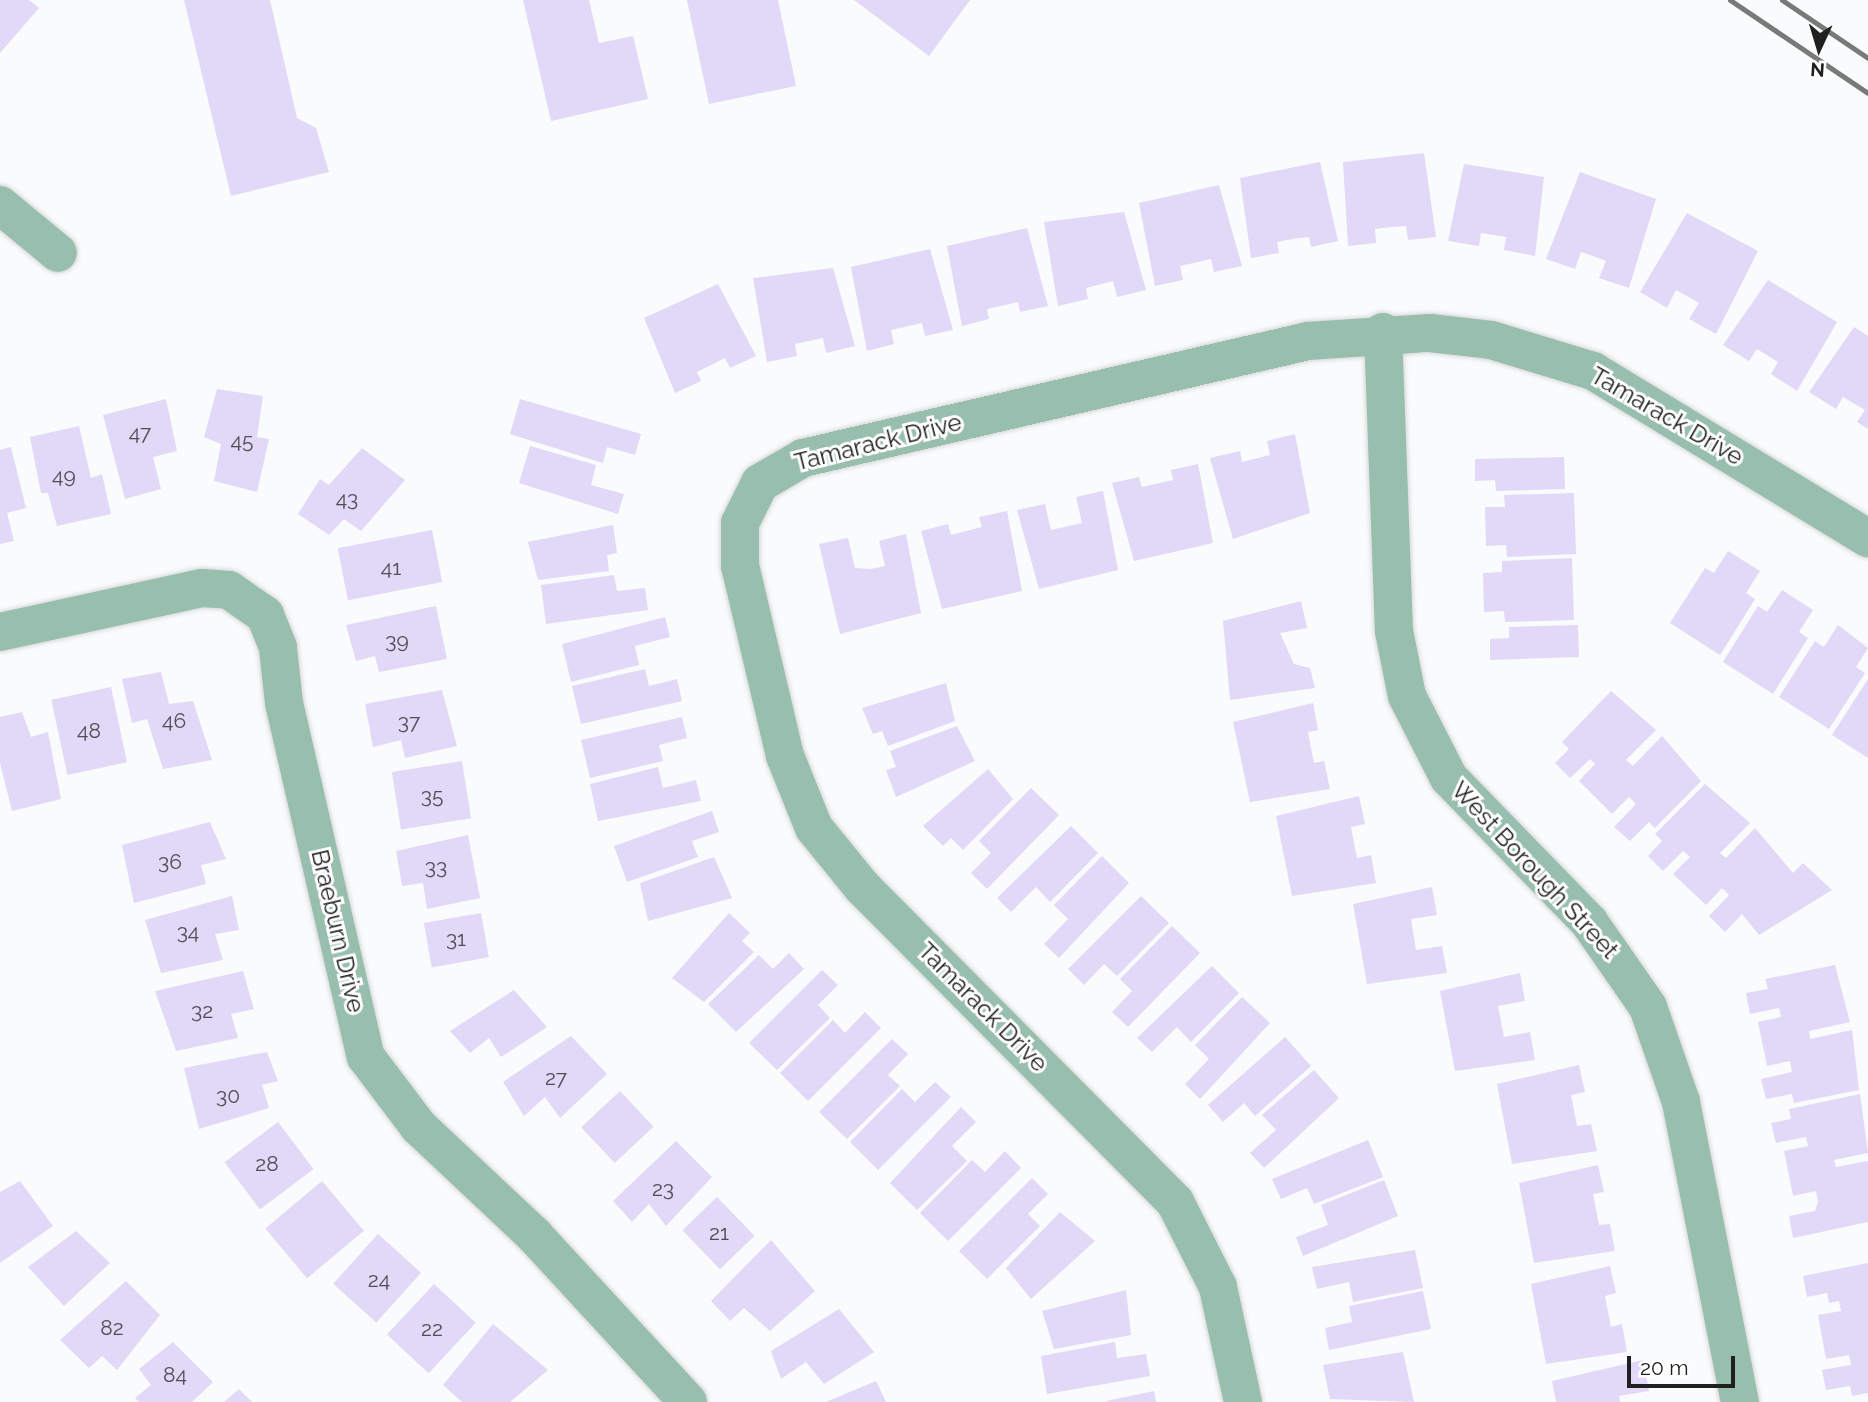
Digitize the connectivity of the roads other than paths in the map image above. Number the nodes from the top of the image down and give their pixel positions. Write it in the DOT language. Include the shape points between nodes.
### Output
graph roads {
  1 [pos="0,205"];
  2 [pos="58,253"];
  3 [pos="1382,332"];
  4 [pos="1868,538"];
  5 [pos="0,632"];
  6 [pos="688,1402"];
  7 [pos="1243,1402"];
  8 [pos="1740,1402"];
  1 -- 2 [label="street"];
  3 -- 4 [label="street, Tamarack Drive" via="1491,340 1593,371"];
  3 -- 7 [label="street, Tamarack Drive" via="1308,341 803,458 760,483 740,523 740,566 785,756 814,828 863,888 1175,1202 1218,1287"];
  3 -- 8 [label="street, West Borough Street" via="1394,631 1407,696 1449,778 1590,922 1648,1007 1681,1102"];
  5 -- 6 [label="street, Braeburn Drive" via="202,588 229,590 265,615 278,648 284,703 366,1057 419,1127 534,1235"];
}
